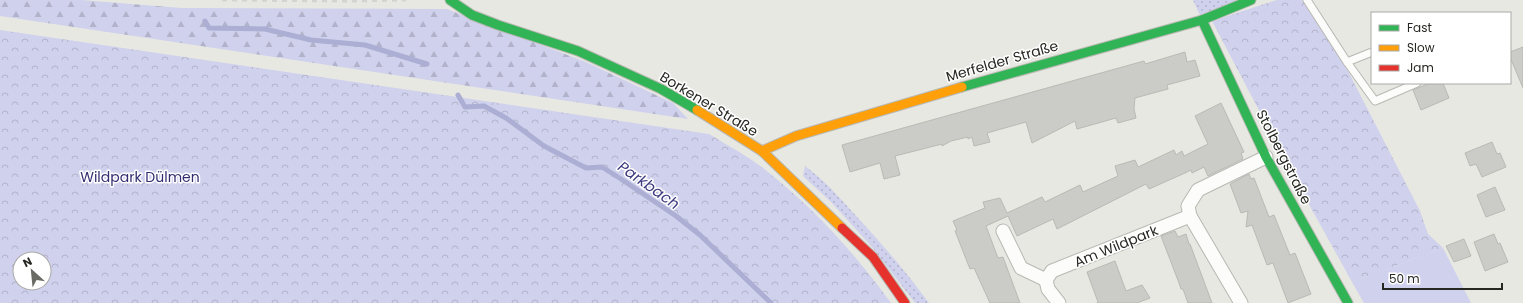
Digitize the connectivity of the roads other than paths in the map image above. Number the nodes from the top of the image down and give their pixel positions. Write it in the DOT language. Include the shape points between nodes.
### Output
graph roads {
  1 [pos="450,0"];
  2 [pos="1251,0"];
  3 [pos="1307,0"];
  4 [pos="1202,20"];
  5 [pos="1371,52"];
  6 [pos="1347,62"];
  7 [pos="1415,84"];
  8 [pos="762,151"];
  9 [pos="1266,157"];
  10 [pos="1190,216"];
  11 [pos="1002,231"];
  12 [pos="1046,280"];
  13 [pos="905,303"];
  14 [pos="1059,303"];
  15 [pos="1241,303"];
  16 [pos="1348,303"];
  1 -- 8 [label="street, Borkener Straße" via="472,15 578,51 661,89"];
  2 -- 4 [label="street, Merfelder Straße"];
  3 -- 6 [label="lane"];
  4 -- 8 [label="street, Merfelder Straße" via="811,132"];
  4 -- 9 [label="street, Stolbergstraße"];
  5 -- 6 [label="lane"];
  6 -- 7 [label="lane" via="1375,101"];
  8 -- 13 [label="street, Borkener Straße" via="873,258"];
  9 -- 10 [label="street" via="1198,190 1188,206"];
  9 -- 16 [label="street, Stolbergstraße"];
  10 -- 12 [label="street, Am Wildpark" via="1052,271"];
  10 -- 15 [label="street"];
  11 -- 12 [label="street" via="1021,268"];
  12 -- 14 [label="street" via="1048,289"];
}
